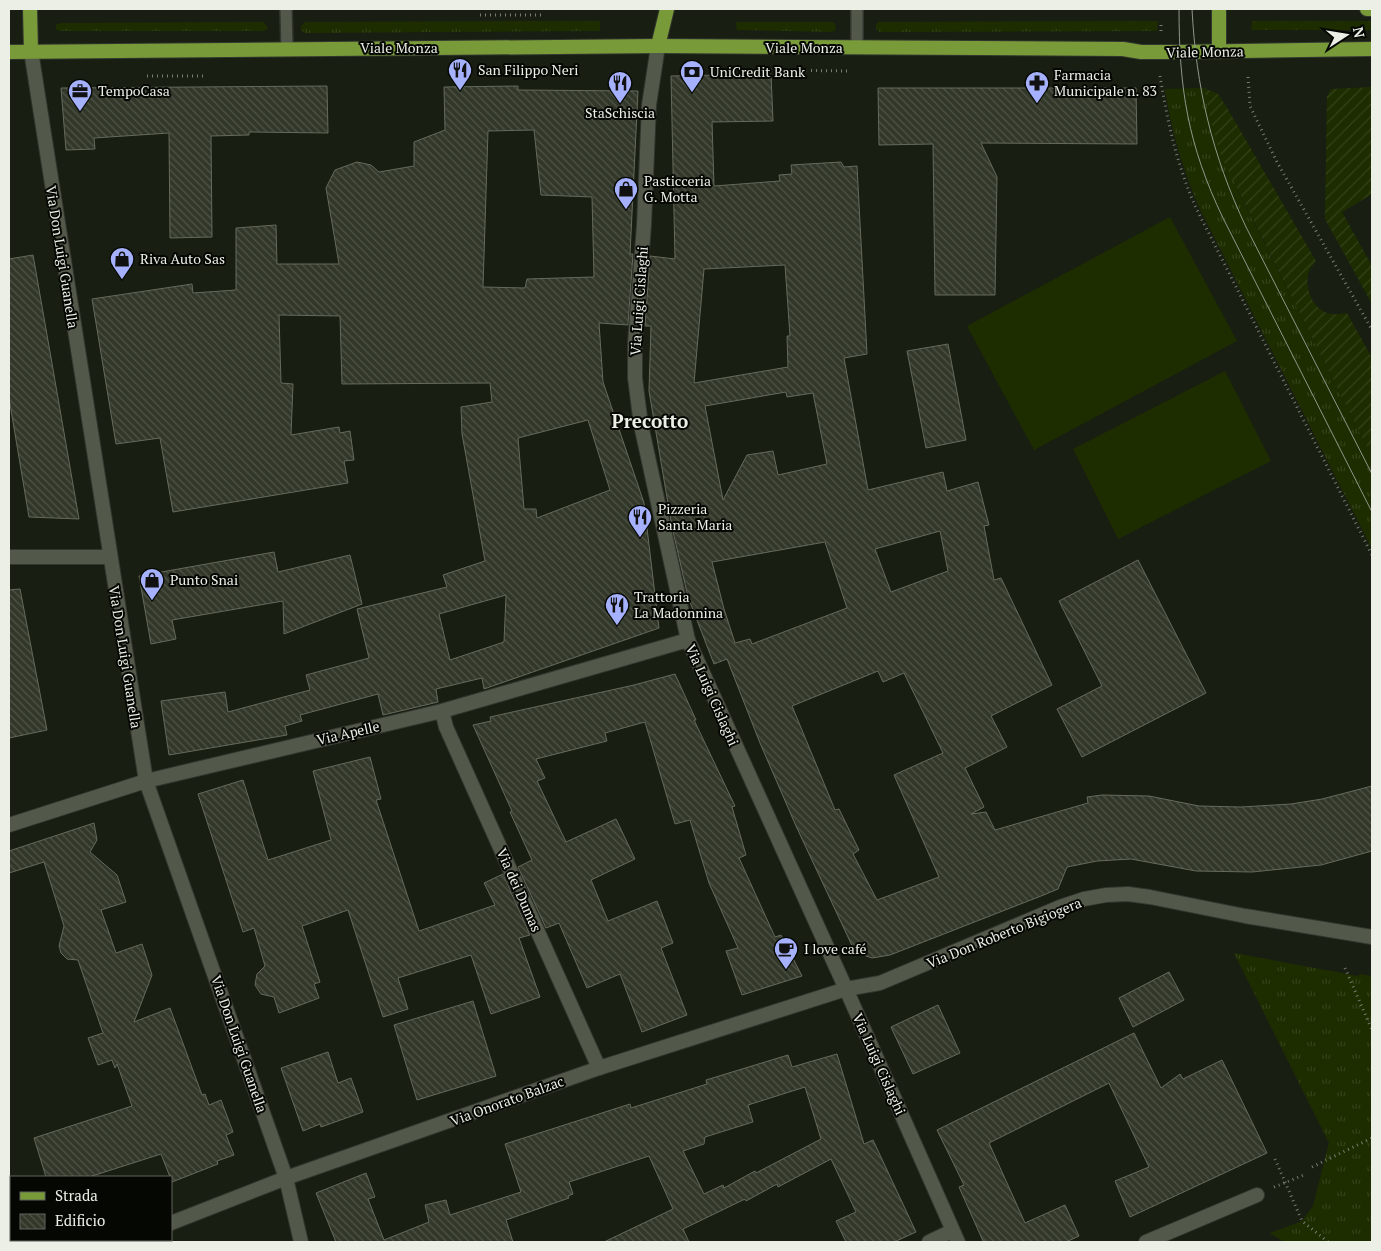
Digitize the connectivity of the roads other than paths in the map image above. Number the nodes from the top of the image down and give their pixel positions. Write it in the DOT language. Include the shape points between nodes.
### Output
graph roads {
  1 [pos="30,9"];
  2 [pos="286,9"];
  3 [pos="667,9"];
  4 [pos="856,9"];
  5 [pos="1219,9"];
  6 [pos="1367,9"];
  7 [pos="1372,9"];
  8 [pos="658,46"];
  9 [pos="857,48"];
  10 [pos="287,49"];
  11 [pos="1372,49"];
  12 [pos="31,51"];
  13 [pos="1219,51"];
  14 [pos="9,52"];
  15 [pos="9,557"];
  16 [pos="110,557"];
  17 [pos="688,640"];
  18 [pos="442,711"];
  19 [pos="146,781"];
  20 [pos="9,825"];
  21 [pos="1372,938"];
  22 [pos="846,989"];
  23 [pos="599,1068"];
  24 [pos="286,1178"];
  25 [pos="1257,1195"];
  26 [pos="172,1223"];
  27 [pos="955,1236"];
  28 [pos="302,1242"];
  29 [pos="929,1242"];
  30 [pos="1146,1242"];
  1 -- 12 [label="main road"];
  2 -- 10 [label="lane"];
  3 -- 8 [label="main road"];
  4 -- 9 [label="lane, Viale Monza"];
  5 -- 13 [label="main road"];
  6 -- 7 [label="main road"];
  8 -- 9 [label="main road, Viale Monza"];
  8 -- 10 [label="main road, Viale Monza"];
  8 -- 17 [label="street, Via Luigi Cislaghi" via="649,105 635,378 641,425"];
  9 -- 13 [label="main road, Viale Monza"];
  10 -- 12 [label="main road, Viale Monza"];
  11 -- 13 [label="main road, Viale Monza"];
  12 -- 14 [label="main road, Viale Monza"];
  12 -- 16 [label="street, Via Don Luigi Guanella"];
  15 -- 16 [label="street"];
  16 -- 19 [label="street, Via Don Luigi Guanella"];
  17 -- 18 [label="street, Via Apelle"];
  17 -- 22 [label="street, Via Luigi Cislaghi"];
  18 -- 19 [label="street, Via Apelle"];
  18 -- 23 [label="street, Via dei Dumas" via="446,727"];
  19 -- 20 [label="street, Via Apelle"];
  19 -- 24 [label="street, Via Don Luigi Guanella"];
  21 -- 22 [label="street, Via Don Roberto Bigiogera" via="1150,897 1117,894 1074,902 891,980"];
  22 -- 23 [label="street, Via Onorato Balzac"];
  22 -- 27 [label="street, Via Luigi Cislaghi"];
  23 -- 24 [label="street, Via Onorato Balzac"];
  24 -- 26 [label="street, Via Onorato Balzac"];
  24 -- 28 [label="street, Via Don Luigi Guanella"];
  25 -- 30 [label="street"];
  27 -- 29 [label="street"];
}
